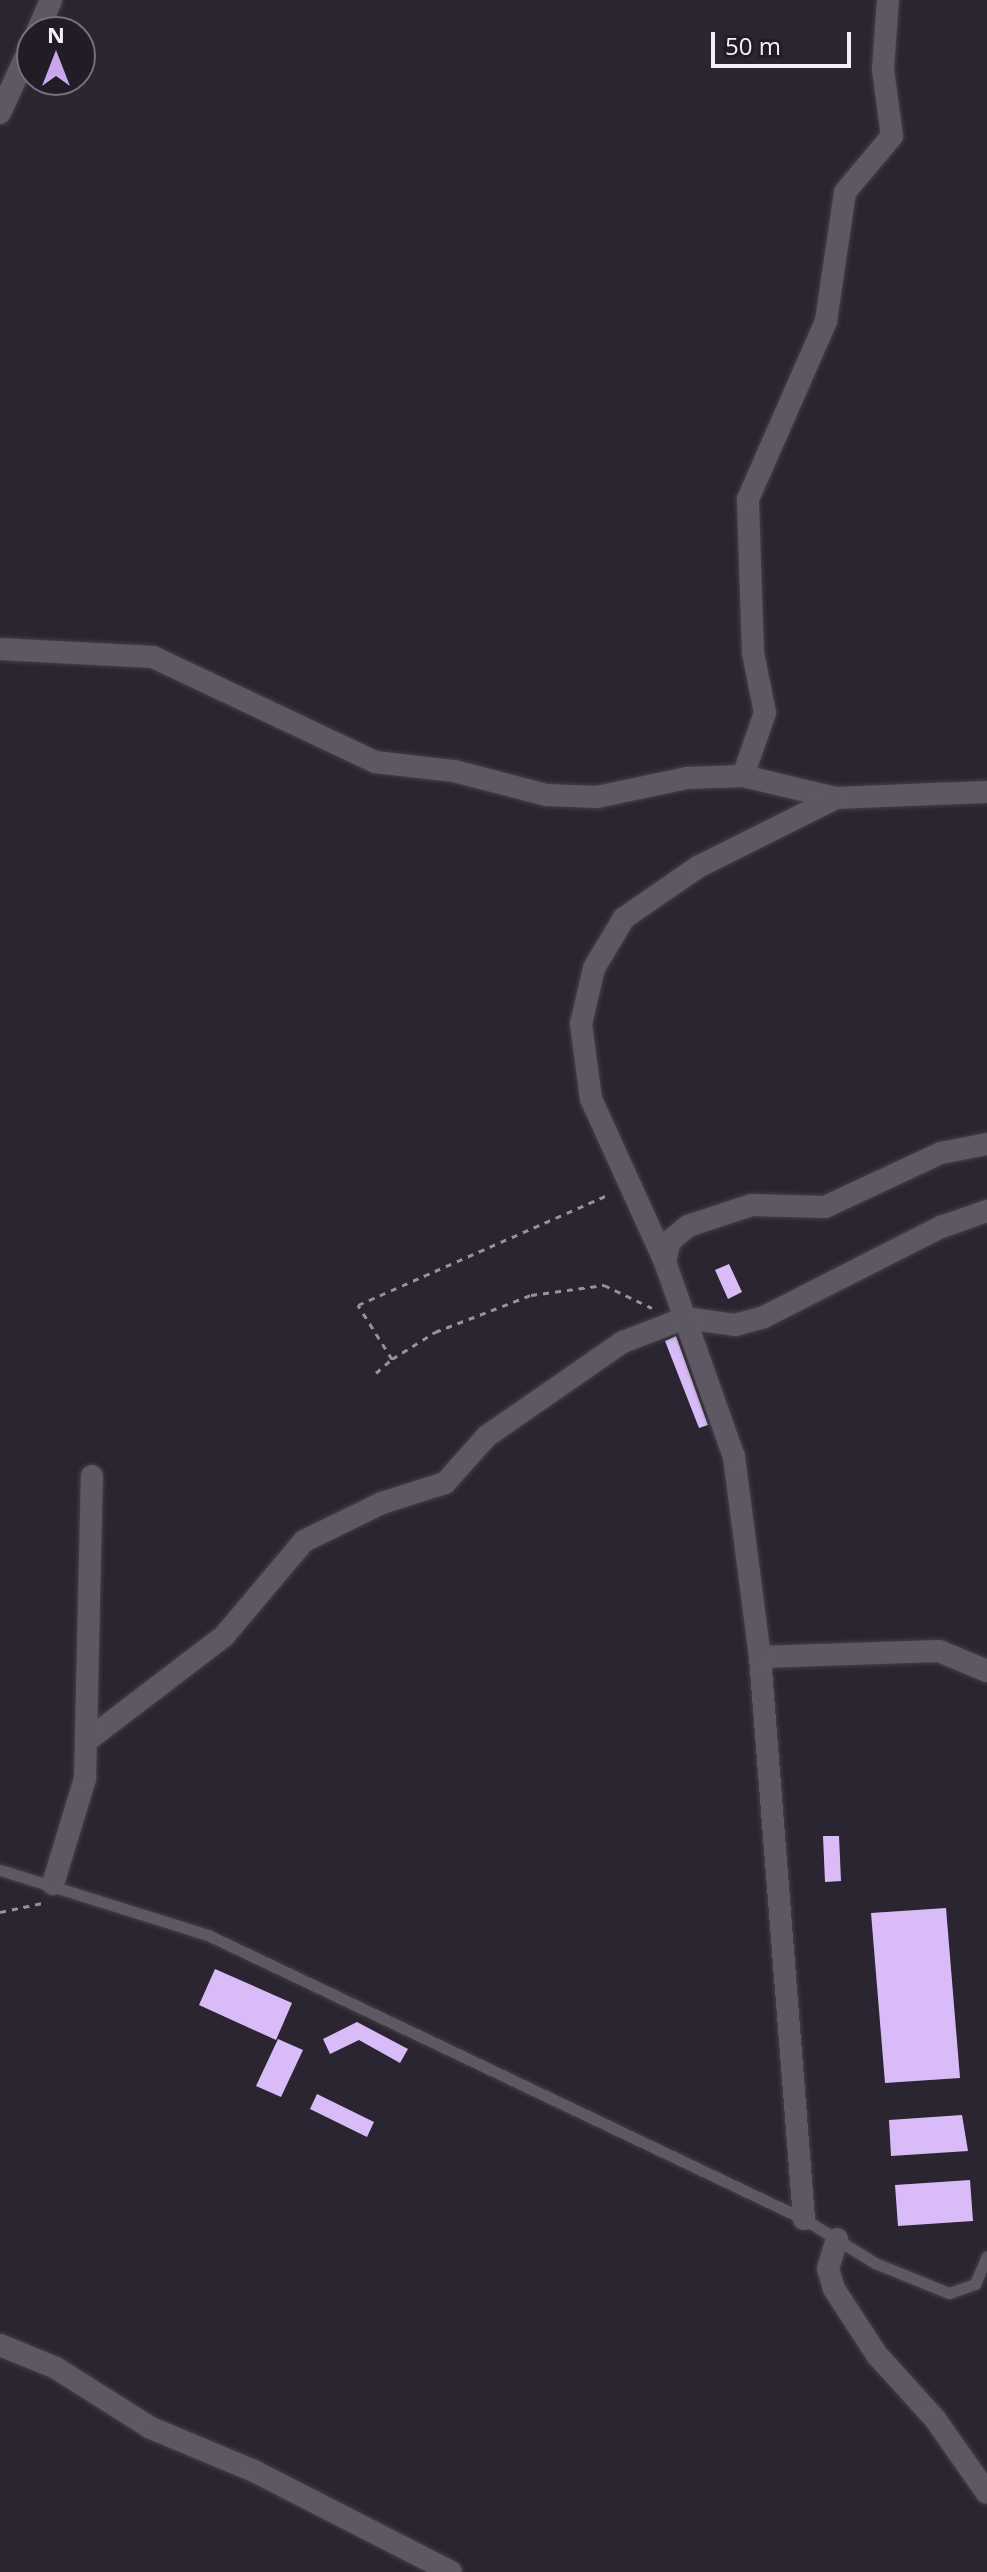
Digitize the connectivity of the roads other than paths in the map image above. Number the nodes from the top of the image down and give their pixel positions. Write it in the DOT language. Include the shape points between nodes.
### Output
graph roads {
  1 [pos="888,0"];
  2 [pos="16,78"];
  3 [pos="0,113"];
  4 [pos="0,649"];
  5 [pos="743,776"];
  6 [pos="987,792"];
  7 [pos="836,798"];
  8 [pos="987,1144"];
  9 [pos="987,1211"];
  10 [pos="665,1262"];
  11 [pos="683,1312"];
  12 [pos="92,1476"];
  13 [pos="760,1657"];
  14 [pos="987,1671"];
  15 [pos="89,1739"];
  16 [pos="0,1870"];
  17 [pos="53,1884"];
  18 [pos="804,2219"];
  19 [pos="837,2239"];
  20 [pos="987,2256"];
  21 [pos="0,2345"];
  22 [pos="987,2493"];
  23 [pos="451,2572"];
  1 -- 5 [label="street" via="883,69 892,136 845,192 826,321 748,499 753,653 765,713"];
  2 -- 3 [label="street"];
  4 -- 5 [label="street" via="153,657 375,762 454,771 546,795 597,797 687,778"];
  5 -- 7 [label="street"];
  6 -- 7 [label="street"];
  7 -- 10 [label="street" via="652,895 608,942 585,995 583,1058 591,1099"];
  8 -- 10 [label="street" via="941,1153 825,1207 752,1205 688,1226 670,1241"];
  9 -- 11 [label="street" via="941,1227 764,1317 735,1325"];
  10 -- 11 [label="street"];
  11 -- 13 [label="street" via="734,1457"];
  11 -- 15 [label="street" via="550,1388 487,1436 445,1483 382,1503 304,1541 224,1636"];
  12 -- 15 [label="street" via="85,1597"];
  13 -- 14 [label="street" via="939,1651"];
  13 -- 18 [label="street"];
  15 -- 17 [label="street" via="85,1779"];
  16 -- 17 [label="lane"];
  17 -- 18 [label="lane" via="208,1935"];
  18 -- 19 [label="lane"];
  19 -- 20 [label="lane" via="875,2263 949,2293 975,2284"];
  19 -- 22 [label="street" via="828,2269 834,2289 877,2355 935,2419"];
  21 -- 23 [label="street" via="56,2368 151,2428 254,2471"];
}
